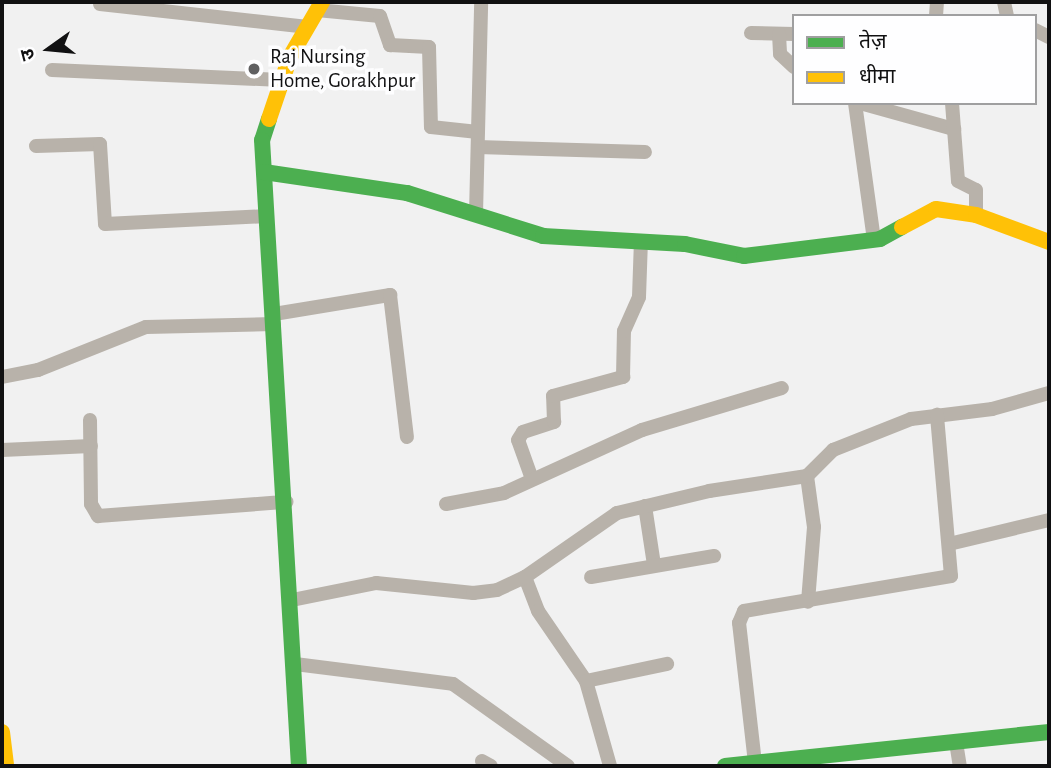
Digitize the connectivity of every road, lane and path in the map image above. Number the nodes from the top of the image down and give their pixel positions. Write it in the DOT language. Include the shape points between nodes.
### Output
graph roads {
  1 [pos="481,2"];
  2 [pos="100,4"];
  3 [pos="320,6"];
  4 [pos="308,27"];
  5 [pos="751,33"];
  6 [pos="787,34"];
  7 [pos="792,65"];
  8 [pos="52,70"];
  9 [pos="282,80"];
  10 [pos="857,105"];
  11 [pos="864,105"];
  12 [pos="952,105"];
  13 [pos="954,129"];
  14 [pos="478,132"];
  15 [pos="36,146"];
  16 [pos="478,148"];
  17 [pos="645,152"];
  18 [pos="264,172"];
  19 [pos="476,214"];
  20 [pos="976,215"];
  21 [pos="267,216"];
  22 [pos="874,240"];
  23 [pos="641,241"];
  24 [pos="1049,242"];
  25 [pos="274,319"];
  26 [pos="2,377"];
  27 [pos="782,388"];
  28 [pos="1049,393"];
  29 [pos="937,415"];
  30 [pos="90,419"];
  31 [pos="407,437"];
  32 [pos="91,446"];
  33 [pos="2,450"];
  34 [pos="807,476"];
  35 [pos="532,479"];
  36 [pos="286,502"];
  37 [pos="446,504"];
  38 [pos="645,506"];
  39 [pos="1049,520"];
  40 [pos="949,544"];
  41 [pos="714,556"];
  42 [pos="654,565"];
  43 [pos="525,577"];
  44 [pos="591,577"];
  45 [pos="292,600"];
  46 [pos="808,602"];
  47 [pos="295,664"];
  48 [pos="667,664"];
  49 [pos="586,681"];
  50 [pos="2,732"];
  51 [pos="1049,732"];
  52 [pos="956,741"];
  53 [pos="759,764"];
  54 [pos="6,766"];
  55 [pos="299,766"];
  56 [pos="568,766"];
  57 [pos="611,766"];
  58 [pos="726,766"];
  59 [pos="960,766"];
  1 -- 14 [label="street"];
  2 -- 4 [label="street"];
  3 -- 4 [label="street"];
  3 -- 14 [label="street" via="380,16 390,45 429,47 430,127"];
  4 -- 9 [label="street"];
  5 -- 6 [label="street"];
  6 -- 7 [label="street" via="780,54"];
  8 -- 9 [label="street"];
  9 -- 18 [label="street" via="262,140"];
  10 -- 22 [label="street"];
  11 -- 13 [label="street"];
  12 -- 13 [label="street"];
  13 -- 20 [label="street" via="958,181 976,190"];
  14 -- 16 [label="street"];
  15 -- 21 [label="street" via="100,144 102,220 110,225"];
  16 -- 17 [label="street"];
  16 -- 19 [label="street"];
  18 -- 19 [label="street" via="407,193"];
  18 -- 21 [label="street"];
  19 -- 23 [label="street" via="543,236"];
  20 -- 22 [label="street" via="936,209"];
  20 -- 24 [label="street"];
  21 -- 25 [label="street"];
  22 -- 23 [label="street" via="756,256"];
  23 -- 35 [label="street" via="639,297 624,331 622,377 552,396 554,422 523,432 517,440"];
  25 -- 26 [label="street" via="146,327 38,370"];
  25 -- 31 [label="street" via="390,295"];
  25 -- 36 [label="street"];
  27 -- 35 [label="street" via="642,430"];
  28 -- 29 [label="street" via="992,409"];
  29 -- 34 [label="street" via="911,419 833,450"];
  29 -- 40 [label="street"];
  30 -- 32 [label="street"];
  32 -- 33 [label="street"];
  32 -- 36 [label="street" via="91,504 98,516"];
  34 -- 38 [label="street"];
  34 -- 46 [label="street" via="814,527"];
  35 -- 37 [label="street" via="504,493"];
  36 -- 45 [label="street"];
  38 -- 42 [label="street"];
  38 -- 43 [label="street" via="607,518"];
  39 -- 40 [label="street"];
  40 -- 46 [label="street" via="954,570 944,579"];
  41 -- 42 [label="street"];
  42 -- 44 [label="street"];
  43 -- 45 [label="street" via="497,590 473,593 376,583"];
  43 -- 49 [label="street" via="538,611"];
  45 -- 47 [label="street"];
  46 -- 53 [label="street" via="744,611 740,617"];
  47 -- 55 [label="street"];
  47 -- 56 [label="street" via="453,684"];
  48 -- 49 [label="street"];
  49 -- 57 [label="street"];
  50 -- 54 [label="street"];
  51 -- 52 [label="street"];
  52 -- 53 [label="street"];
  52 -- 59 [label="street"];
  53 -- 58 [label="street"];
}
